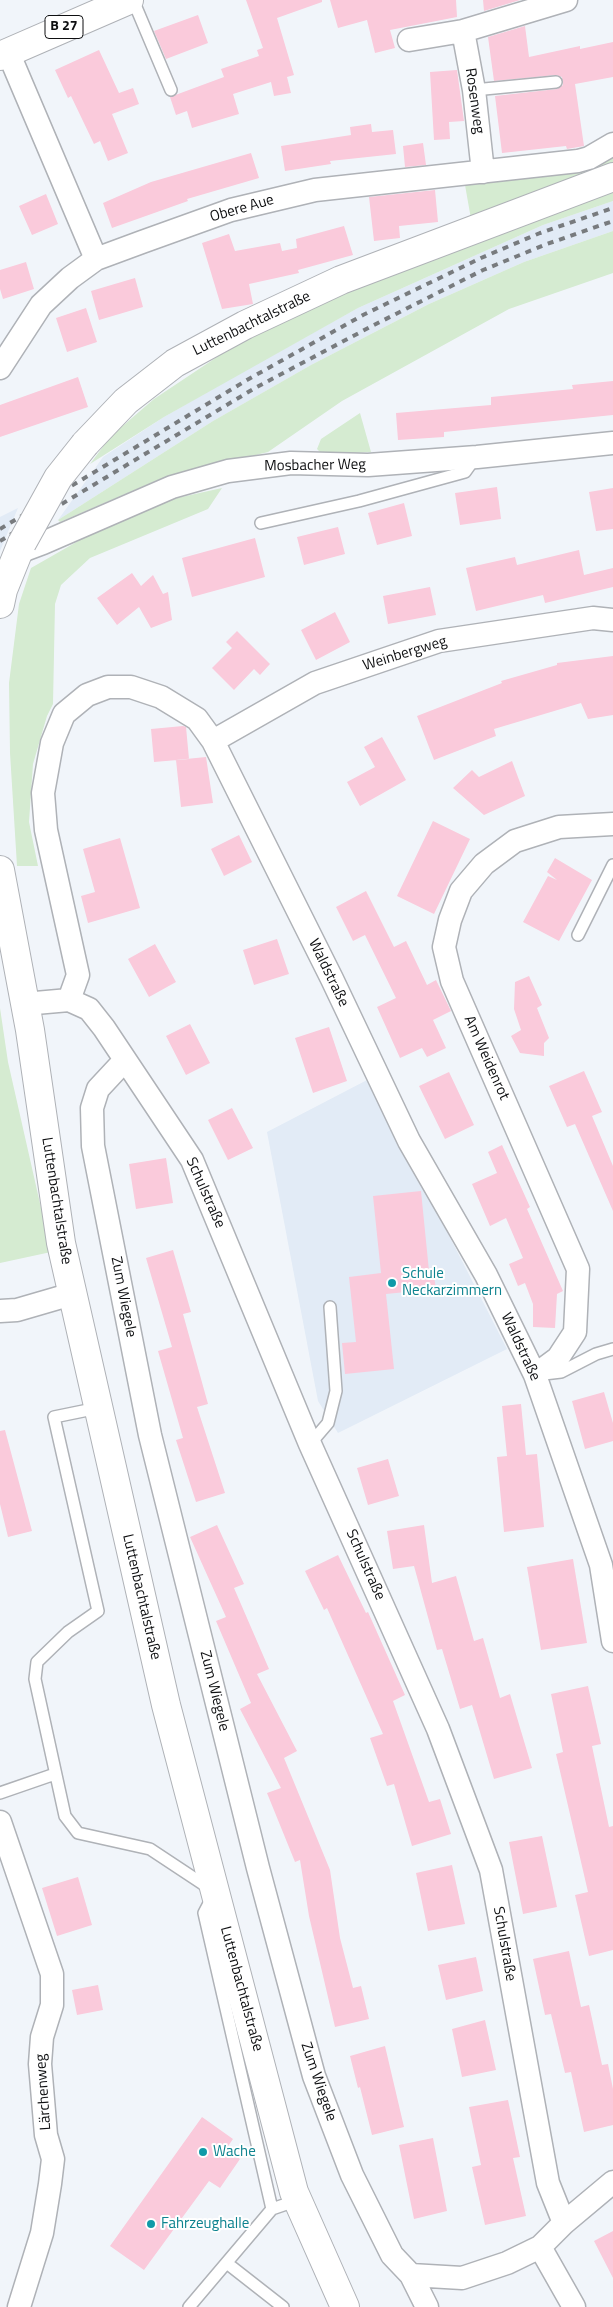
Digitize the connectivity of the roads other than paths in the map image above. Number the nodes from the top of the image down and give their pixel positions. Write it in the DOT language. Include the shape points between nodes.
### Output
graph roads {
  1 [pos="129,0"];
  2 [pos="133,0"];
  3 [pos="566,0"];
  4 [pos="463,31"];
  5 [pos="410,40"];
  6 [pos="4,54"];
  7 [pos="556,82"];
  8 [pos="171,90"];
  9 [pos="474,90"];
  10 [pos="613,144"];
  11 [pos="483,172"];
  12 [pos="613,177"];
  13 [pos="96,259"];
  14 [pos="0,368"];
  15 [pos="613,443"];
  16 [pos="476,457"];
  17 [pos="261,523"];
  18 [pos="21,547"];
  19 [pos="0,604"];
  20 [pos="613,620"];
  21 [pos="213,741"];
  22 [pos="613,824"];
  23 [pos="613,865"];
  24 [pos="0,870"];
  25 [pos="578,935"];
  26 [pos="68,1000"];
  27 [pos="24,1004"];
  28 [pos="125,1060"];
  29 [pos="72,1294"];
  30 [pos="330,1307"];
  31 [pos="0,1311"];
  32 [pos="613,1349"];
  33 [pos="535,1375"];
  34 [pos="98,1408"];
  35 [pos="310,1444"];
  36 [pos="613,1641"];
  37 [pos="55,1774"];
  38 [pos="0,1793"];
  39 [pos="0,1822"];
  40 [pos="215,1892"];
  41 [pos="613,2182"];
  42 [pos="298,2200"];
  43 [pos="272,2209"];
  44 [pos="564,2223"];
  45 [pos="540,2246"];
  46 [pos="228,2264"];
  47 [pos="411,2275"];
  48 [pos="19,2307"];
  49 [pos="189,2307"];
  50 [pos="283,2307"];
  51 [pos="345,2307"];
  52 [pos="427,2307"];
  53 [pos="574,2307"];
  1 -- 6 [label="street, B 27"];
  2 -- 8 [label="lane"];
  3 -- 4 [label="street"];
  4 -- 5 [label="street"];
  4 -- 9 [label="street, Rosenweg"];
  6 -- 13 [label="street"];
  7 -- 9 [label="lane"];
  9 -- 11 [label="street, Rosenweg"];
  10 -- 11 [label="street, Obere Aue" via="578,161"];
  11 -- 13 [label="street, Obere Aue" via="315,190 231,210"];
  12 -- 18 [label="street, Luttenbachtalstraße, bridge" via="341,280 245,324 175,363 126,401 86,444 58,478"];
  13 -- 14 [label="street, Obere Aue" via="40,305"];
  15 -- 16 [label="street, Mosbacher Weg"];
  16 -- 17 [label="lane" via="465,472"];
  16 -- 18 [label="street, Mosbacher Weg" via="368,465 291,463 228,470 172,487 44,543"];
  18 -- 19 [label="street, Luttenbachtalstraße"];
  20 -- 21 [label="street, Weinbergweg" via="593,618 439,641 315,683"];
  21 -- 26 [label="street, Waldstraße" via="197,719 161,697 131,687 108,687 88,695 64,714 52,743 43,793 46,830 78,975"];
  21 -- 33 [label="street, Waldstraße" via="409,1141 486,1275"];
  22 -- 33 [label="street, Am Weidenrot" via="559,827 515,841 484,864 461,891 444,947 452,981 578,1269 575,1332 558,1358"];
  23 -- 25 [label="lane"];
  24 -- 27 [label="street, Luttenbachtalstraße"];
  26 -- 27 [label="street"];
  26 -- 28 [label="street, Schulstraße" via="89,1009"];
  27 -- 29 [label="street, Luttenbachtalstraße" via="61,1243"];
  28 -- 35 [label="street, Schulstraße" via="192,1160"];
  28 -- 47 [label="street, Zum Wiegele" via="98,1089 92,1108 93,1146 150,1435 314,2076 352,2175 392,2255"];
  29 -- 31 [label="street" via="17,1310"];
  29 -- 34 [label="street, Luttenbachtalstraße"];
  30 -- 35 [label="lane" via="336,1391 328,1423"];
  32 -- 33 [label="lane" via="561,1372"];
  33 -- 36 [label="street, Waldstraße" via="601,1565"];
  34 -- 37 [label="lane" via="54,1417 98,1611 68,1632 37,1662 35,1679"];
  34 -- 40 [label="street, Luttenbachtalstraße" via="166,1705"];
  35 -- 44 [label="street, Schulstraße" via="438,1729 491,1870 548,2182"];
  37 -- 38 [label="lane"];
  37 -- 40 [label="lane" via="65,1816 78,1832 150,1849"];
  39 -- 48 [label="street, Lärchenweg" via="52,1974 52,2005 42,2037 40,2064 46,2135 53,2160 42,2233"];
  40 -- 42 [label="street, Luttenbachtalstraße"];
  40 -- 43 [label="lane" via="204,1913"];
  41 -- 44 [label="street"];
  42 -- 43 [label="lane"];
  42 -- 51 [label="street, Luttenbachtalstraße"];
  43 -- 46 [label="lane"];
  44 -- 45 [label="street"];
  45 -- 47 [label="street" via="507,2264 462,2278"];
  45 -- 53 [label="street"];
  46 -- 49 [label="lane"];
  46 -- 50 [label="lane"];
  47 -- 52 [label="street, Zum Wiegele"];
}
